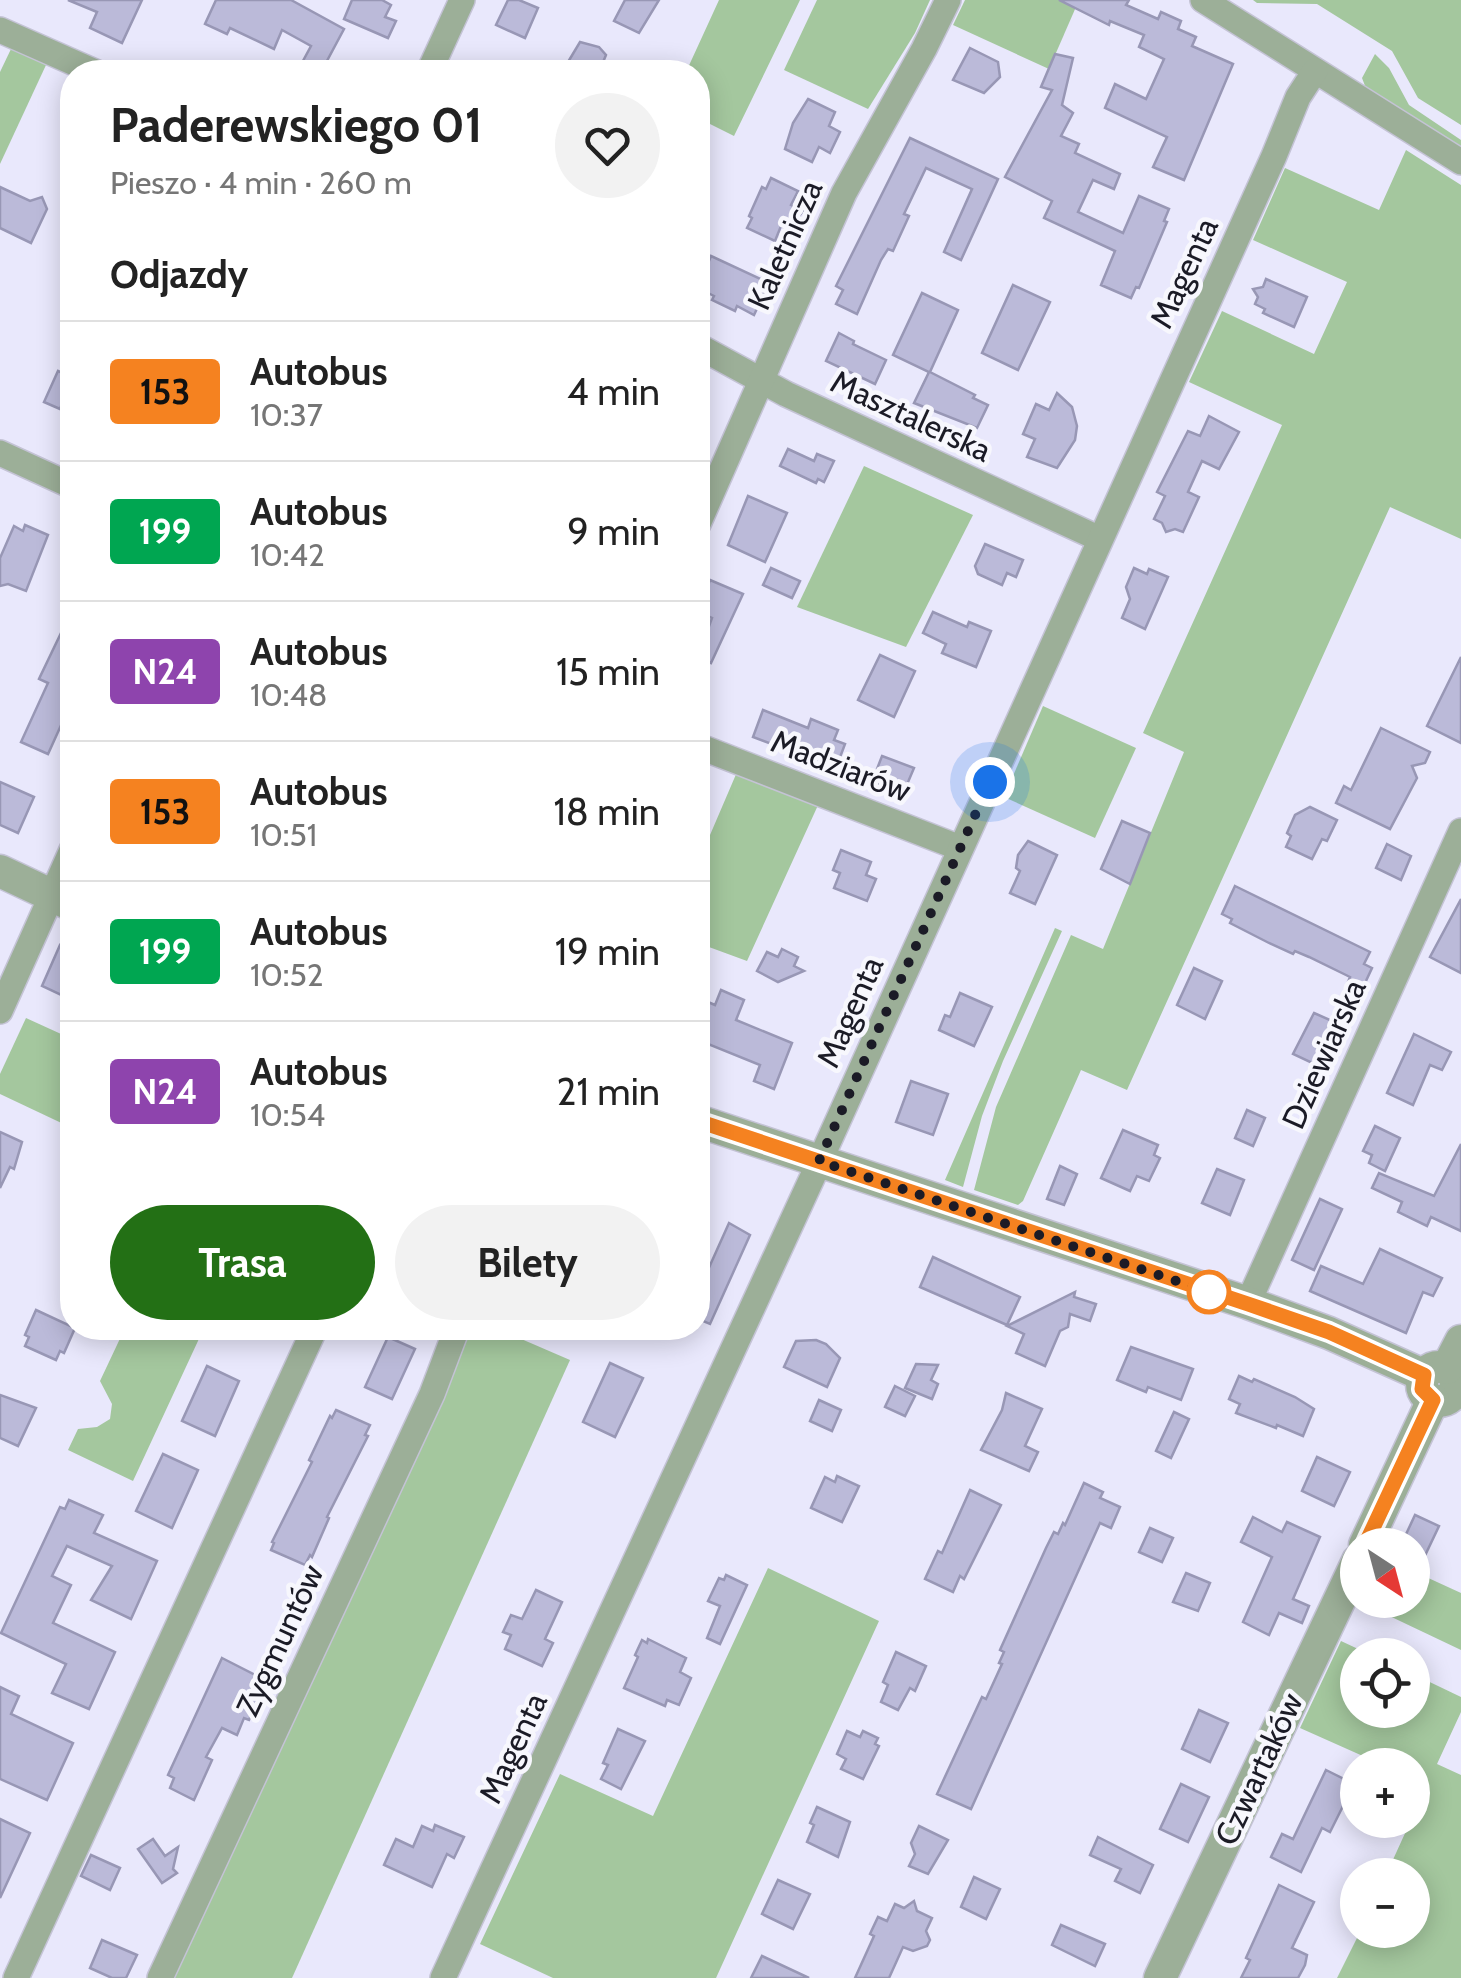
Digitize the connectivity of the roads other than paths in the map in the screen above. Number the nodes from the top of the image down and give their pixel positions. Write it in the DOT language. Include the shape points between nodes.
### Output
graph roads {
  1 [pos="462,0"];
  2 [pos="948,0"];
  3 [pos="1204,0"];
  4 [pos="0,30"];
  5 [pos="68,60"];
  6 [pos="434,60"];
  7 [pos="1315,71"];
  8 [pos="1461,162"];
  9 [pos="710,353"];
  10 [pos="761,382"];
  11 [pos="0,453"];
  12 [pos="60,480"];
  13 [pos="710,497"];
  14 [pos="1100,539"];
  15 [pos="710,751"];
  16 [pos="1461,831"];
  17 [pos="960,848"];
  18 [pos="0,871"];
  19 [pos="60,900"];
  20 [pos="60,905"];
  21 [pos="0,1011"];
  22 [pos="710,1125"];
  23 [pos="819,1161"];
  24 [pos="1248,1304"];
  25 [pos="309,1340"];
  26 [pos="453,1340"];
  27 [pos="1447,1376"];
  28 [pos="1373,1528"];
  29 [pos="1340,1599"];
  30 [pos="16,1978"];
  31 [pos="160,1978"];
  32 [pos="443,1978"];
  33 [pos="1160,1978"];
  1 -- 6 [label="street"];
  2 -- 10 [label="street, Kaletnicza" via="844,192"];
  3 -- 7 [label="street"];
  4 -- 5 [label="street"];
  7 -- 8 [label="street"];
  7 -- 14 [label="street, Magenta"];
  9 -- 10 [label="street, Masztalerska"];
  10 -- 13 [label="street, Kaletnicza"];
  10 -- 14 [label="street, Masztalerska"];
  11 -- 12 [label="street"];
  14 -- 17 [label="street, Magenta"];
  15 -- 17 [label="street, Madziarów"];
  16 -- 24 [label="street, Dziewiarska"];
  17 -- 23 [label="street, Magenta"];
  18 -- 19 [label="street"];
  20 -- 21 [label="street"];
  22 -- 23 [label="street"];
  23 -- 24 [label="street"];
  23 -- 32 [label="street, Magenta"];
  24 -- 27 [label="street"];
  25 -- 30 [label="street"];
  26 -- 31 [label="street, Zygmuntów"];
  27 -- 28 [label="street"];
  29 -- 33 [label="street, Czwartaków"];
}
